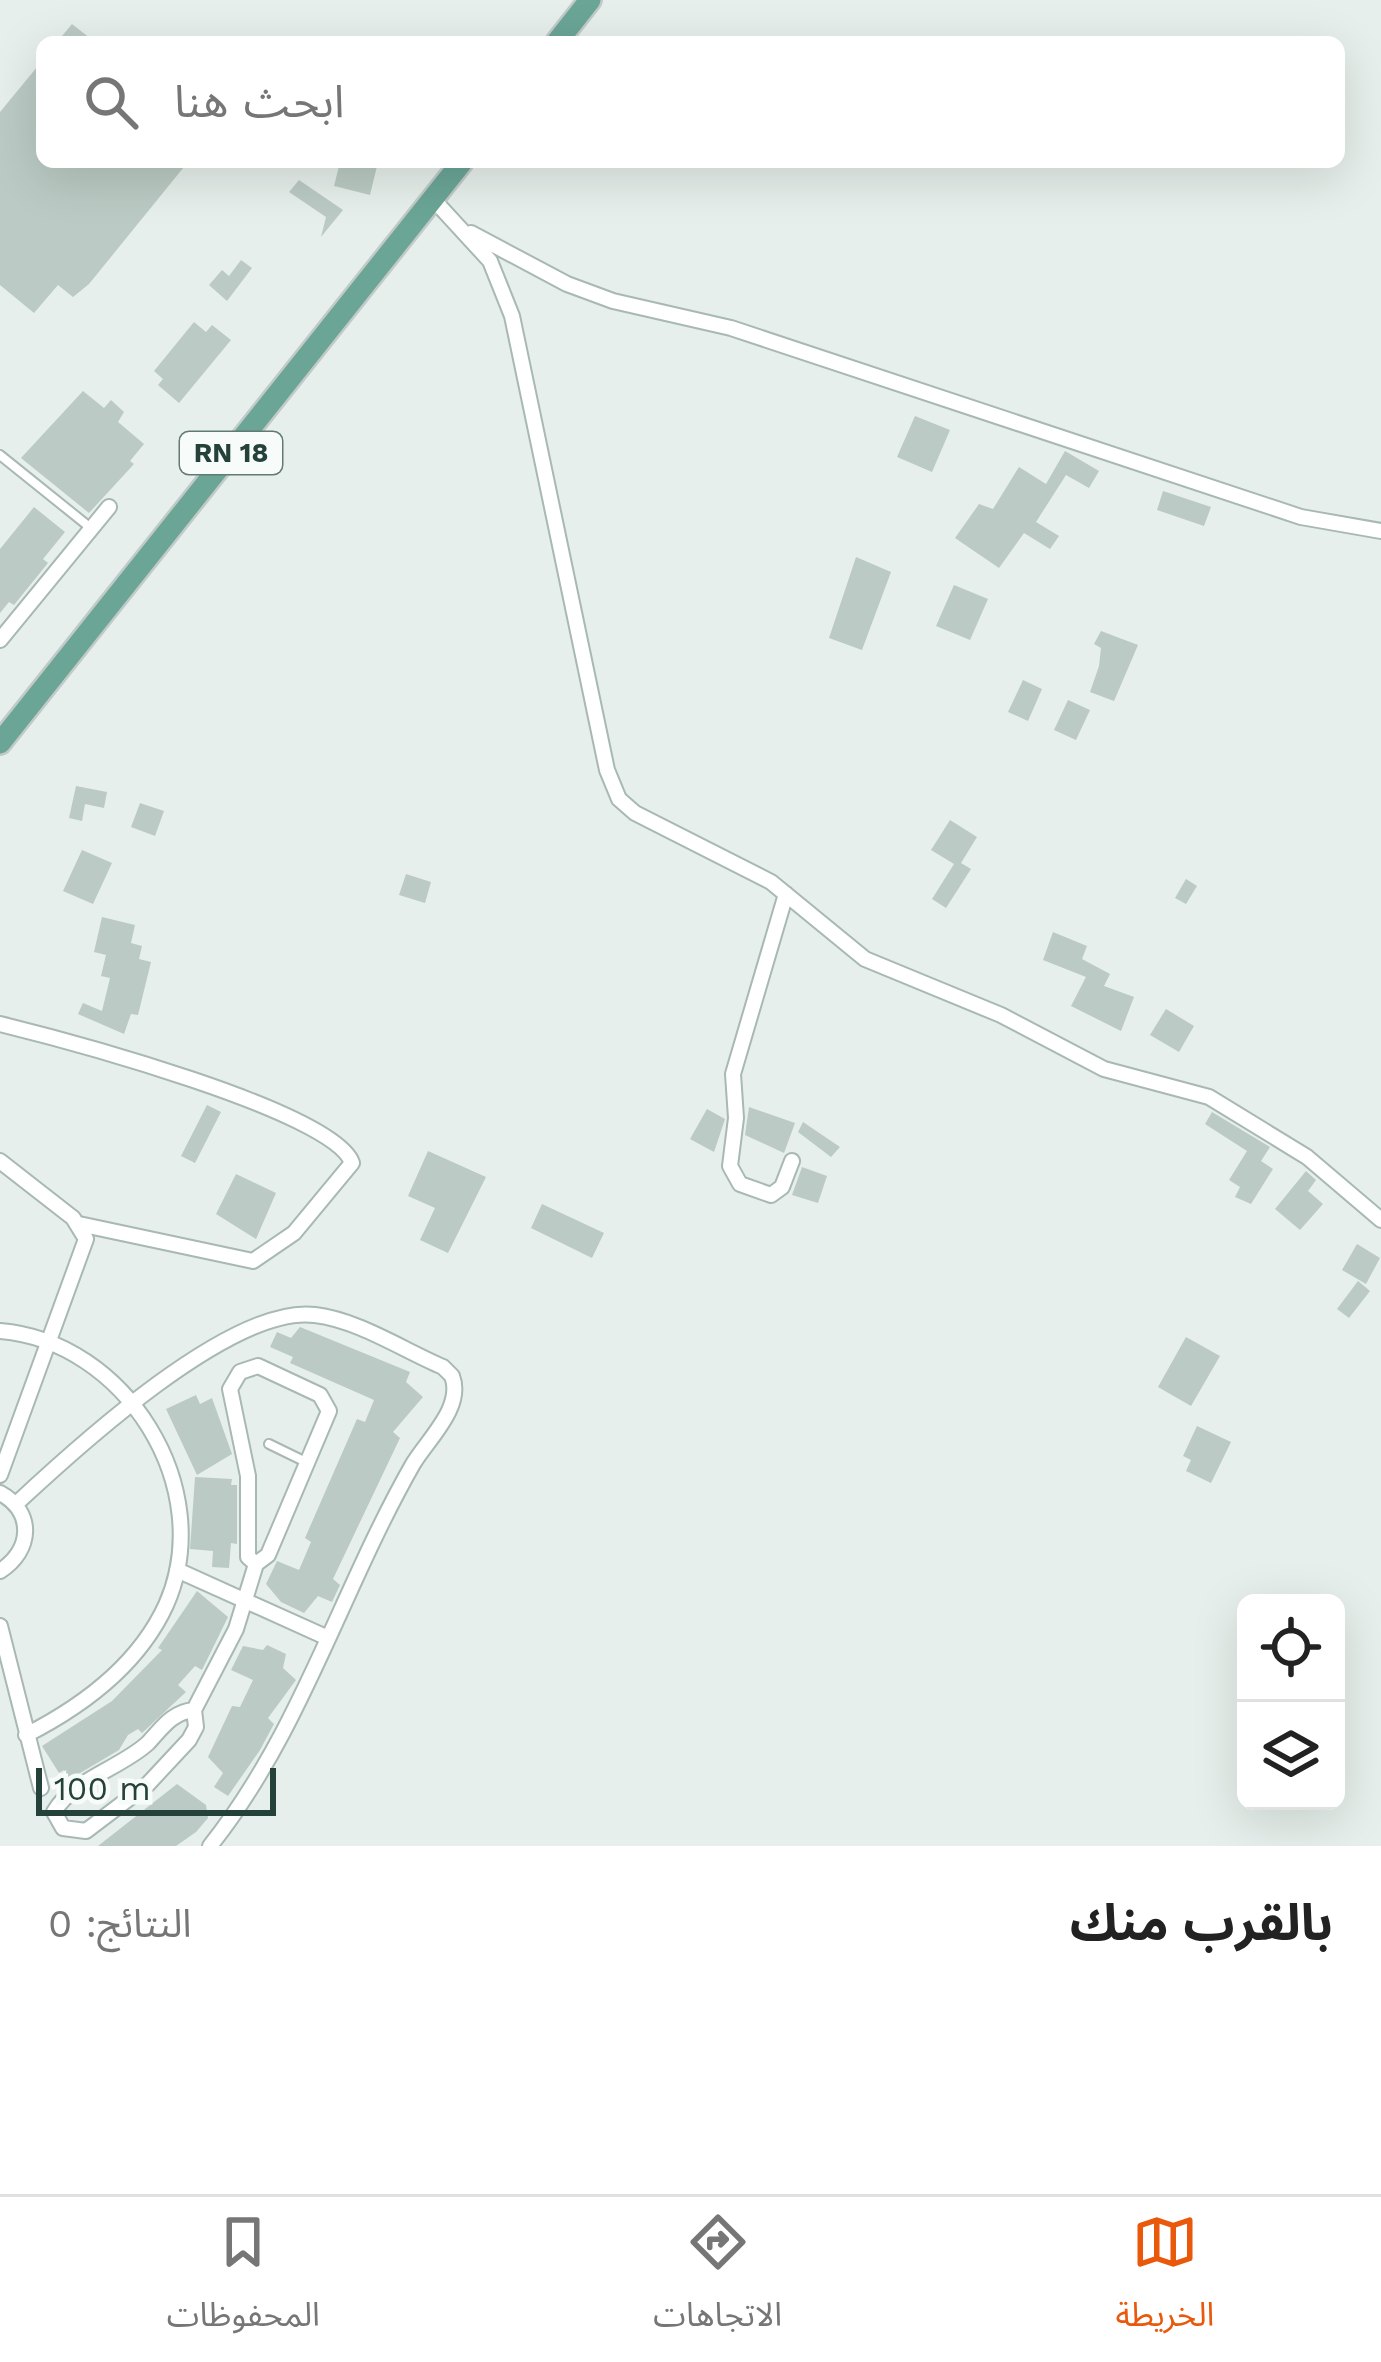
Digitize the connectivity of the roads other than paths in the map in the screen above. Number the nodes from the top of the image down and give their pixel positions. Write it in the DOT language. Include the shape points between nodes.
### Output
graph roads {
  1 [pos="590,0"];
  2 [pos="562,36"];
  3 [pos="457,168"];
  4 [pos="433,200"];
  5 [pos="457,224"];
  6 [pos="0,455"];
  7 [pos="109,507"];
  8 [pos="92,529"];
  9 [pos="1381,531"];
  10 [pos="0,640"];
  11 [pos="0,743"];
  12 [pos="786,894"];
  13 [pos="0,1024"];
  14 [pos="0,1161"];
  15 [pos="792,1161"];
  16 [pos="1381,1220"];
  17 [pos="79,1224"];
  18 [pos="0,1331"];
  19 [pos="49,1340"];
  20 [pos="133,1402"];
  21 [pos="269,1444"];
  22 [pos="309,1464"];
  23 [pos="0,1474"];
  24 [pos="0,1493"];
  25 [pos="16,1504"];
  26 [pos="256,1564"];
  27 [pos="0,1570"];
  28 [pos="177,1570"];
  29 [pos="246,1601"];
  30 [pos="0,1626"];
  31 [pos="328,1638"];
  32 [pos="194,1709"];
  33 [pos="26,1735"];
  34 [pos="41,1788"];
  35 [pos="211,1846"];
  1 -- 2 [label="main road"];
  3 -- 4 [label="main road, RN 18"];
  4 -- 5 [label="street"];
  4 -- 11 [label="main road, RN 18"];
  5 -- 9 [label="street" via="613,301 751,334 1301,517"];
  5 -- 12 [label="street" via="490,261 512,316 614,790 635,813"];
  6 -- 8 [label="lane"];
  7 -- 8 [label="street"];
  8 -- 10 [label="street"];
  12 -- 15 [label="street" via="736,1057 730,1166 740,1184 764,1195 782,1187"];
  12 -- 16 [label="street" via="865,959 1104,1069 1209,1097 1307,1157"];
  13 -- 17 [label="street" via="288,1115 340,1144 352,1163 294,1232 253,1261"];
  14 -- 17 [label="street"];
  17 -- 19 [label="street" via="86,1248"];
  18 -- 19 [label="street"];
  19 -- 20 [label="street" via="88,1361"];
  19 -- 23 [label="street"];
  20 -- 25 [label="street"];
  20 -- 28 [label="street" via="171,1476 181,1535"];
  20 -- 31 [label="street" via="229,1339 289,1315 332,1318 448,1371 455,1400 393,1498"];
  21 -- 22 [label="lane"];
  22 -- 26 [label="street" via="266,1560"];
  22 -- 26 [label="street" via="328,1418 324,1400 258,1366 239,1372 230,1389 248,1476 248,1557"];
  24 -- 25 [label="street"];
  25 -- 27 [label="street" via="25,1541"];
  26 -- 29 [label="street"];
  28 -- 29 [label="street"];
  28 -- 33 [label="street" via="167,1604 130,1659 82,1703"];
  29 -- 31 [label="street"];
  29 -- 32 [label="street"];
  30 -- 33 [label="street"];
  31 -- 35 [label="street" via="263,1776"];
  32 -- 32 [label="street" via="196,1726 172,1762 86,1832 63,1828 54,1812 66,1797"];
  33 -- 34 [label="street"];
}
